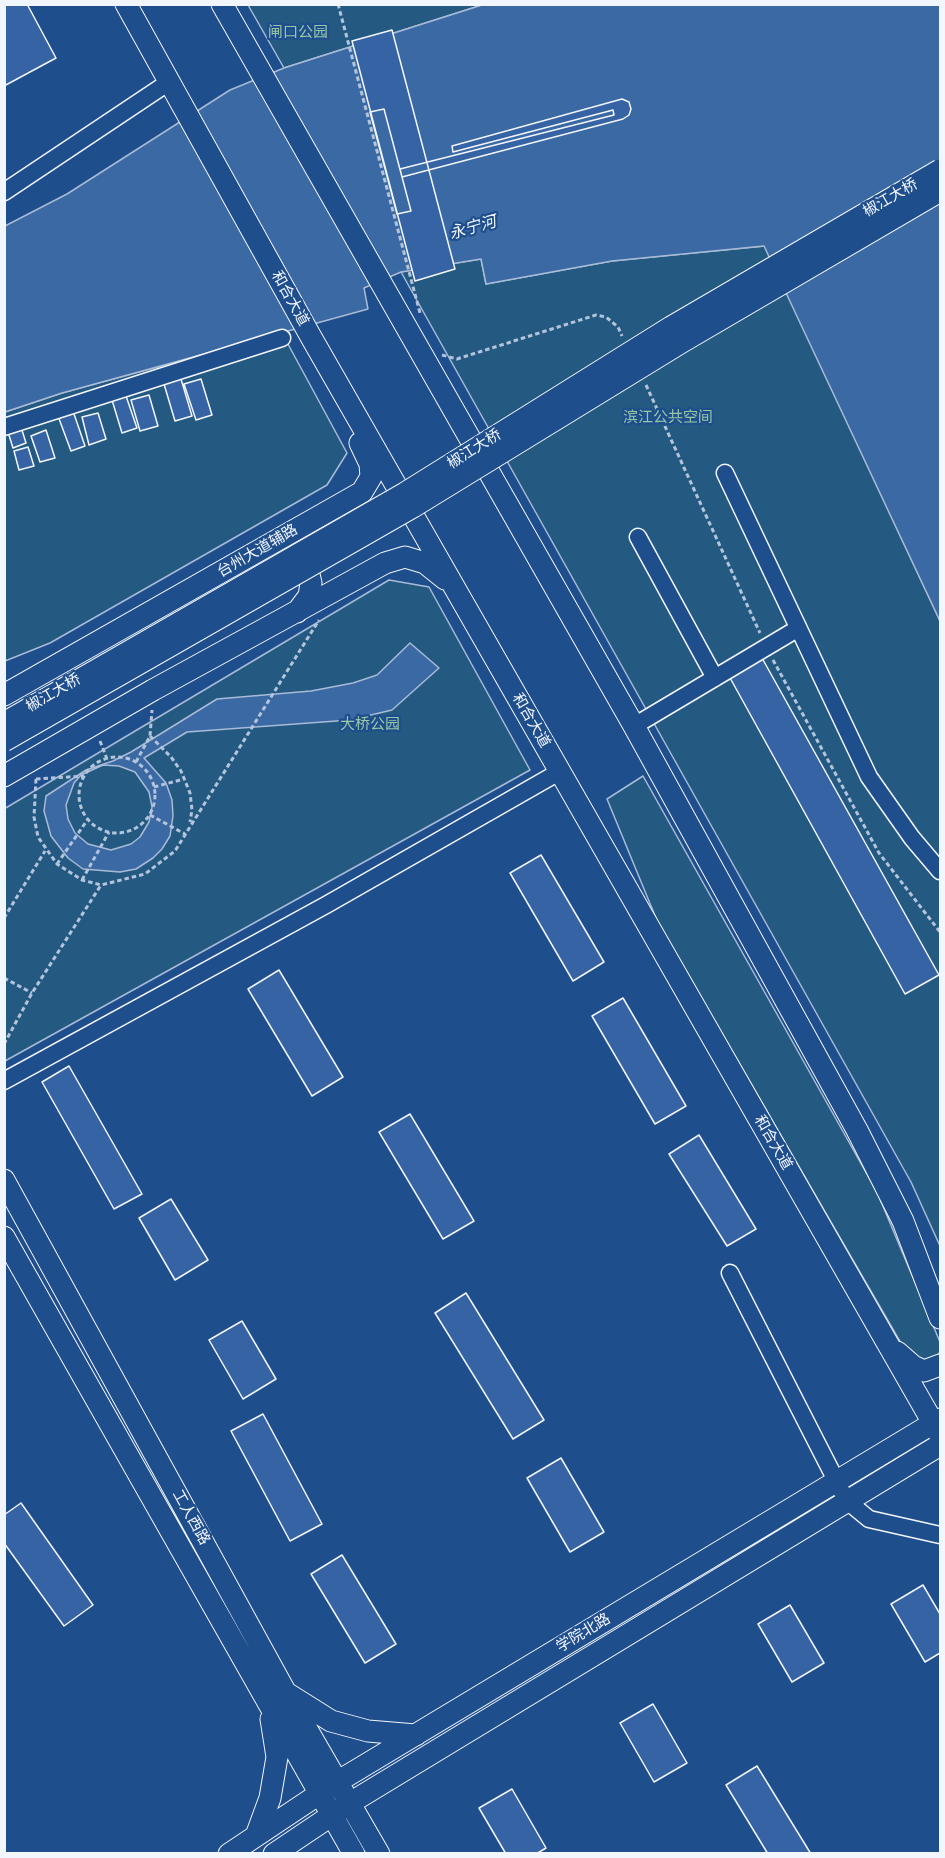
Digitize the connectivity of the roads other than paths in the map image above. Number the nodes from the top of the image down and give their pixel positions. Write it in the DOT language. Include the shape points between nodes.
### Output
graph roads {
  1 [pos="126,4"];
  2 [pos="222,4"];
  3 [pos="169,82"];
  4 [pos="940,170"];
  5 [pos="940,191"];
  6 [pos="4,192"];
  7 [pos="282,338"];
  8 [pos="316,346"];
  9 [pos="4,428"];
  10 [pos="725,473"];
  11 [pos="638,537"];
  12 [pos="265,548"];
  13 [pos="454,586"];
  14 [pos="297,612"];
  15 [pos="797,629"];
  16 [pos="715,678"];
  17 [pos="4,695"];
  18 [pos="4,723"];
  19 [pos="634,726"];
  20 [pos="4,741"];
  21 [pos="559,772"];
  22 [pos="4,776"];
  23 [pos="940,871"];
  24 [pos="4,1081"];
  25 [pos="4,1180"];
  26 [pos="4,1237"];
  27 [pos="730,1273"];
  28 [pos="940,1318"];
  29 [pos="888,1343"];
  30 [pos="940,1365"];
  31 [pos="938,1426"];
  32 [pos="940,1445"];
  33 [pos="841,1491"];
  34 [pos="940,1535"];
  35 [pos="286,1693"];
  36 [pos="268,1704"];
  37 [pos="416,1736"];
  38 [pos="337,1782"];
  39 [pos="319,1794"];
  40 [pos="350,1803"];
  41 [pos="331,1815"];
  42 [pos="256,1836"];
  43 [pos="230,1854"];
  44 [pos="274,1854"];
  45 [pos="354,1854"];
  46 [pos="379,1854"];
  1 -- 3 [label="main road, 和合大道"];
  2 -- 19 [label="main road"];
  3 -- 6 [label="street"];
  3 -- 8 [label="main road, 和合大道"];
  4 -- 18 [label="main road, 椒江大桥, bridge" via="671,327 405,493"];
  5 -- 20 [label="main road, 椒江大桥, bridge" via="682,342 413,507"];
  7 -- 9 [label="street"];
  8 -- 12 [label="main road, 台州大道辅路" via="335,400 370,464 371,477 362,492"];
  8 -- 13 [label="main road, 和合大道"];
  10 -- 15 [label="street"];
  11 -- 16 [label="street"];
  12 -- 14 [label="main road" via="285,544 296,549 306,562 311,583 309,596"];
  12 -- 17 [label="main road, 台州大道辅路"];
  13 -- 14 [label="main road" via="425,562 405,557"];
  13 -- 21 [label="main road, 和合大道"];
  14 -- 22 [label="main road"];
  15 -- 16 [label="street"];
  15 -- 23 [label="street" via="869,777"];
  16 -- 19 [label="street"];
  19 -- 28 [label="main road" via="857,1130 903,1221"];
  21 -- 24 [label="street"];
  21 -- 29 [label="main road, 和合大道"];
  25 -- 35 [label="main road, 工人西路"];
  26 -- 36 [label="main road, 工人西路"];
  27 -- 33 [label="street"];
  29 -- 30 [label="main road" via="924,1371"];
  29 -- 31 [label="main road, 和合大道"];
  31 -- 33 [label="main road, 学院北路"];
  32 -- 33 [label="main road, 学院北路"];
  33 -- 34 [label="street" via="869,1519"];
  33 -- 37 [label="main road, 学院北路"];
  33 -- 40 [label="main road, 学院北路"];
  35 -- 37 [label="main road" via="331,1721 368,1731"];
  35 -- 38 [label="main road, 工人西路"];
  36 -- 39 [label="main road, 工人西路"];
  36 -- 42 [label="main road" via="277,1757 270,1798"];
  37 -- 38 [label="main road, 学院北路"];
  38 -- 39 [label="main road, 学院北路"];
  38 -- 40 [label="main road, 工人西路"];
  39 -- 41 [label="main road, 工人西路"];
  39 -- 42 [label="main road, 学院北路"];
  40 -- 41 [label="main road, 学院北路"];
  40 -- 46 [label="main road, 工人西路"];
  41 -- 44 [label="main road, 学院北路"];
  41 -- 45 [label="main road, 工人西路"];
  42 -- 43 [label="main road, 学院北路"];
}
